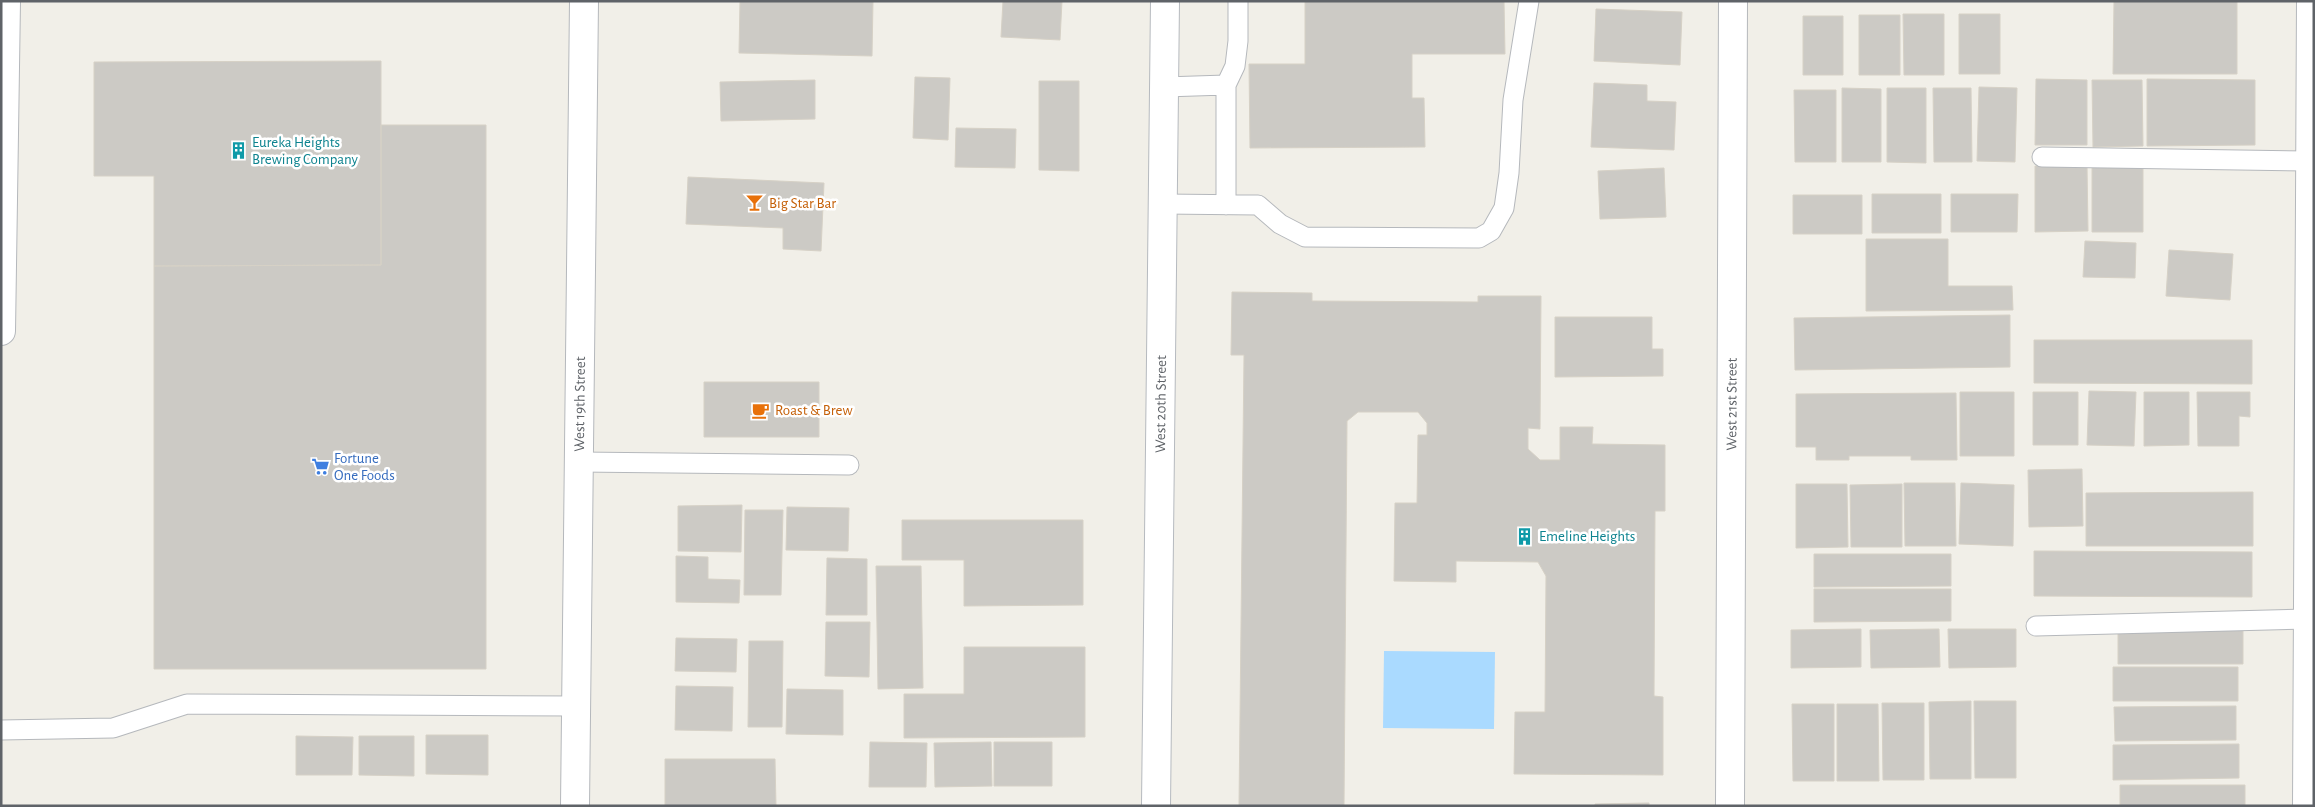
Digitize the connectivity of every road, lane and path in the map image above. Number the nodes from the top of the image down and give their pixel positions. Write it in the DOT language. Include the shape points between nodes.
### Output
graph roads {
  1 [pos="6,1"];
  2 [pos="584,1"];
  3 [pos="1165,1"];
  4 [pos="1238,1"];
  5 [pos="1529,1"];
  6 [pos="1733,1"];
  7 [pos="2311,1"];
  8 [pos="1226,85"];
  9 [pos="1164,87"];
  10 [pos="2042,157"];
  11 [pos="2310,161"];
  12 [pos="1164,204"];
  13 [pos="1226,205"];
  14 [pos="1,331"];
  15 [pos="2312,383"];
  16 [pos="579,462"];
  17 [pos="849,465"];
  18 [pos="2310,607"];
  19 [pos="2036,626"];
  20 [pos="576,706"];
  21 [pos="1,730"];
  22 [pos="575,806"];
  23 [pos="1156,806"];
  24 [pos="1730,806"];
  25 [pos="2307,806"];
  1 -- 14 [label="street"];
  2 -- 16 [label="street, West 19th Street"];
  3 -- 9 [label="street, West 20th Street"];
  4 -- 8 [label="lane" via="1235,66"];
  5 -- 13 [label="lane" via="1513,100 1504,208 1491,231 1478,238 1305,237 1280,224 1258,205"];
  6 -- 24 [label="street, West 21st Street"];
  7 -- 11 [label="street"];
  8 -- 9 [label="lane"];
  8 -- 13 [label="lane"];
  9 -- 12 [label="street, West 20th Street"];
  10 -- 11 [label="lane"];
  11 -- 15 [label="street"];
  12 -- 13 [label="lane"];
  12 -- 23 [label="street, West 20th Street"];
  15 -- 18 [label="street"];
  16 -- 17 [label="lane"];
  16 -- 20 [label="street, West 19th Street"];
  18 -- 19 [label="lane"];
  18 -- 25 [label="street"];
  20 -- 21 [label="lane" via="187,704 113,728"];
  20 -- 22 [label="street, West 19th Street"];
}
